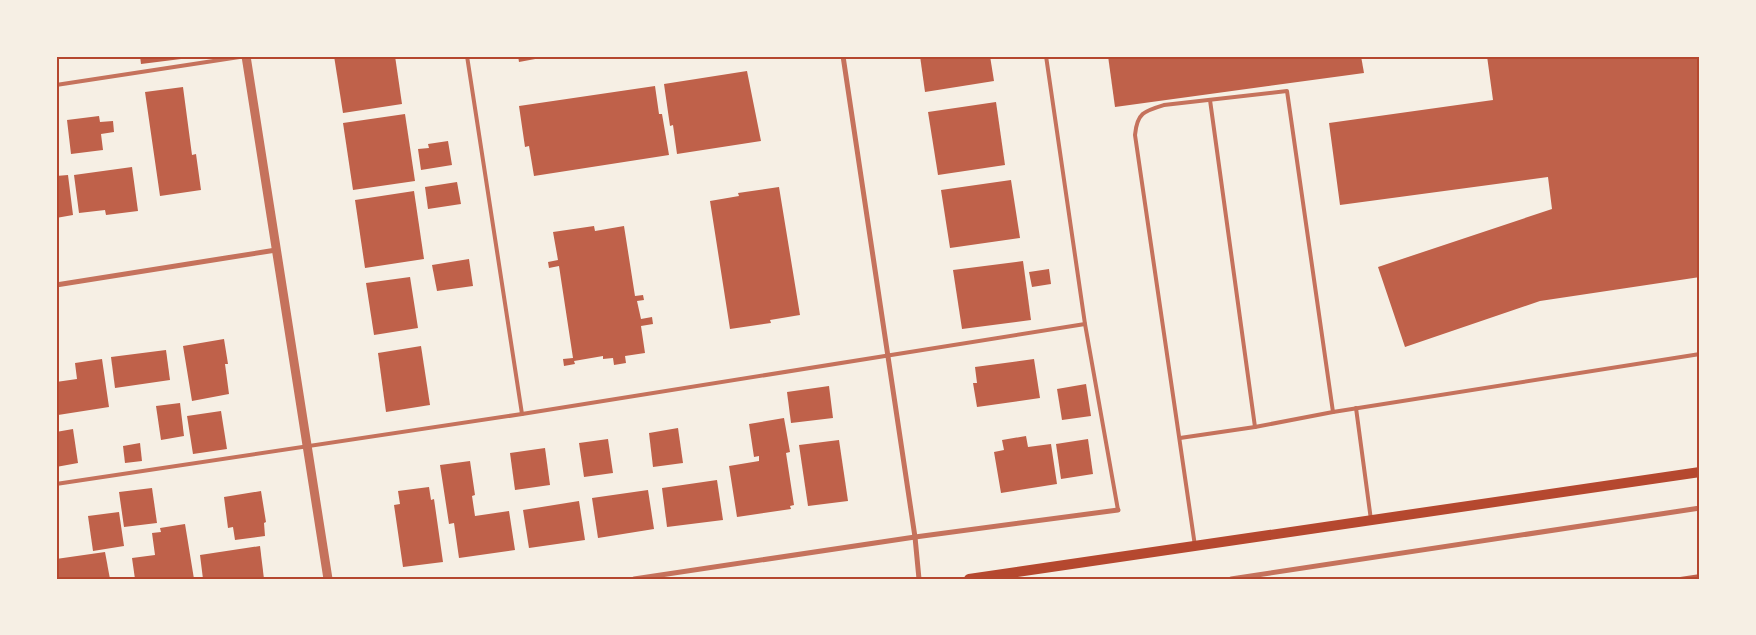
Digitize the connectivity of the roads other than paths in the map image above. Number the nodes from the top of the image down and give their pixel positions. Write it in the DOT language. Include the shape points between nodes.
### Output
graph roads {
  1 [pos="246,56"];
  2 [pos="467,56"];
  3 [pos="843,56"];
  4 [pos="1046,56"];
  5 [pos="56,85"];
  6 [pos="1210,100"];
  7 [pos="276,250"];
  8 [pos="56,285"];
  9 [pos="1086,324"];
  10 [pos="1700,354"];
  11 [pos="887,357"];
  12 [pos="1356,408"];
  13 [pos="1333,412"];
  14 [pos="522,414"];
  15 [pos="1255,427"];
  16 [pos="1180,438"];
  17 [pos="307,446"];
  18 [pos="1700,472"];
  19 [pos="56,484"];
  20 [pos="1700,508"];
  21 [pos="1118,510"];
  22 [pos="1371,520"];
  23 [pos="915,537"];
  24 [pos="1196,546"];
  25 [pos="328,579"];
  26 [pos="634,579"];
  27 [pos="919,579"];
  28 [pos="969,579"];
  29 [pos="1231,579"];
  1 -- 5 [label="lane"];
  1 -- 7 [label="street"];
  2 -- 14 [label="lane"];
  3 -- 11 [label="street"];
  4 -- 9 [label="lane"];
  6 -- 13 [label="lane" via="1287,91"];
  6 -- 15 [label="lane"];
  6 -- 16 [label="lane" via="1146,110 1136,121 1135,135"];
  7 -- 8 [label="street"];
  7 -- 17 [label="street"];
  9 -- 11 [label="lane"];
  9 -- 21 [label="lane"];
  10 -- 12 [label="lane"];
  11 -- 14 [label="lane"];
  11 -- 23 [label="street"];
  12 -- 13 [label="lane"];
  12 -- 22 [label="lane"];
  13 -- 15 [label="lane"];
  14 -- 17 [label="lane"];
  15 -- 16 [label="lane"];
  16 -- 24 [label="lane"];
  17 -- 19 [label="lane"];
  17 -- 25 [label="street"];
  18 -- 22 [label="main road"];
  20 -- 29 [label="street"];
  21 -- 23 [label="street"];
  22 -- 24 [label="main road"];
  23 -- 26 [label="street"];
  23 -- 27 [label="street"];
  24 -- 28 [label="main road"];
}
